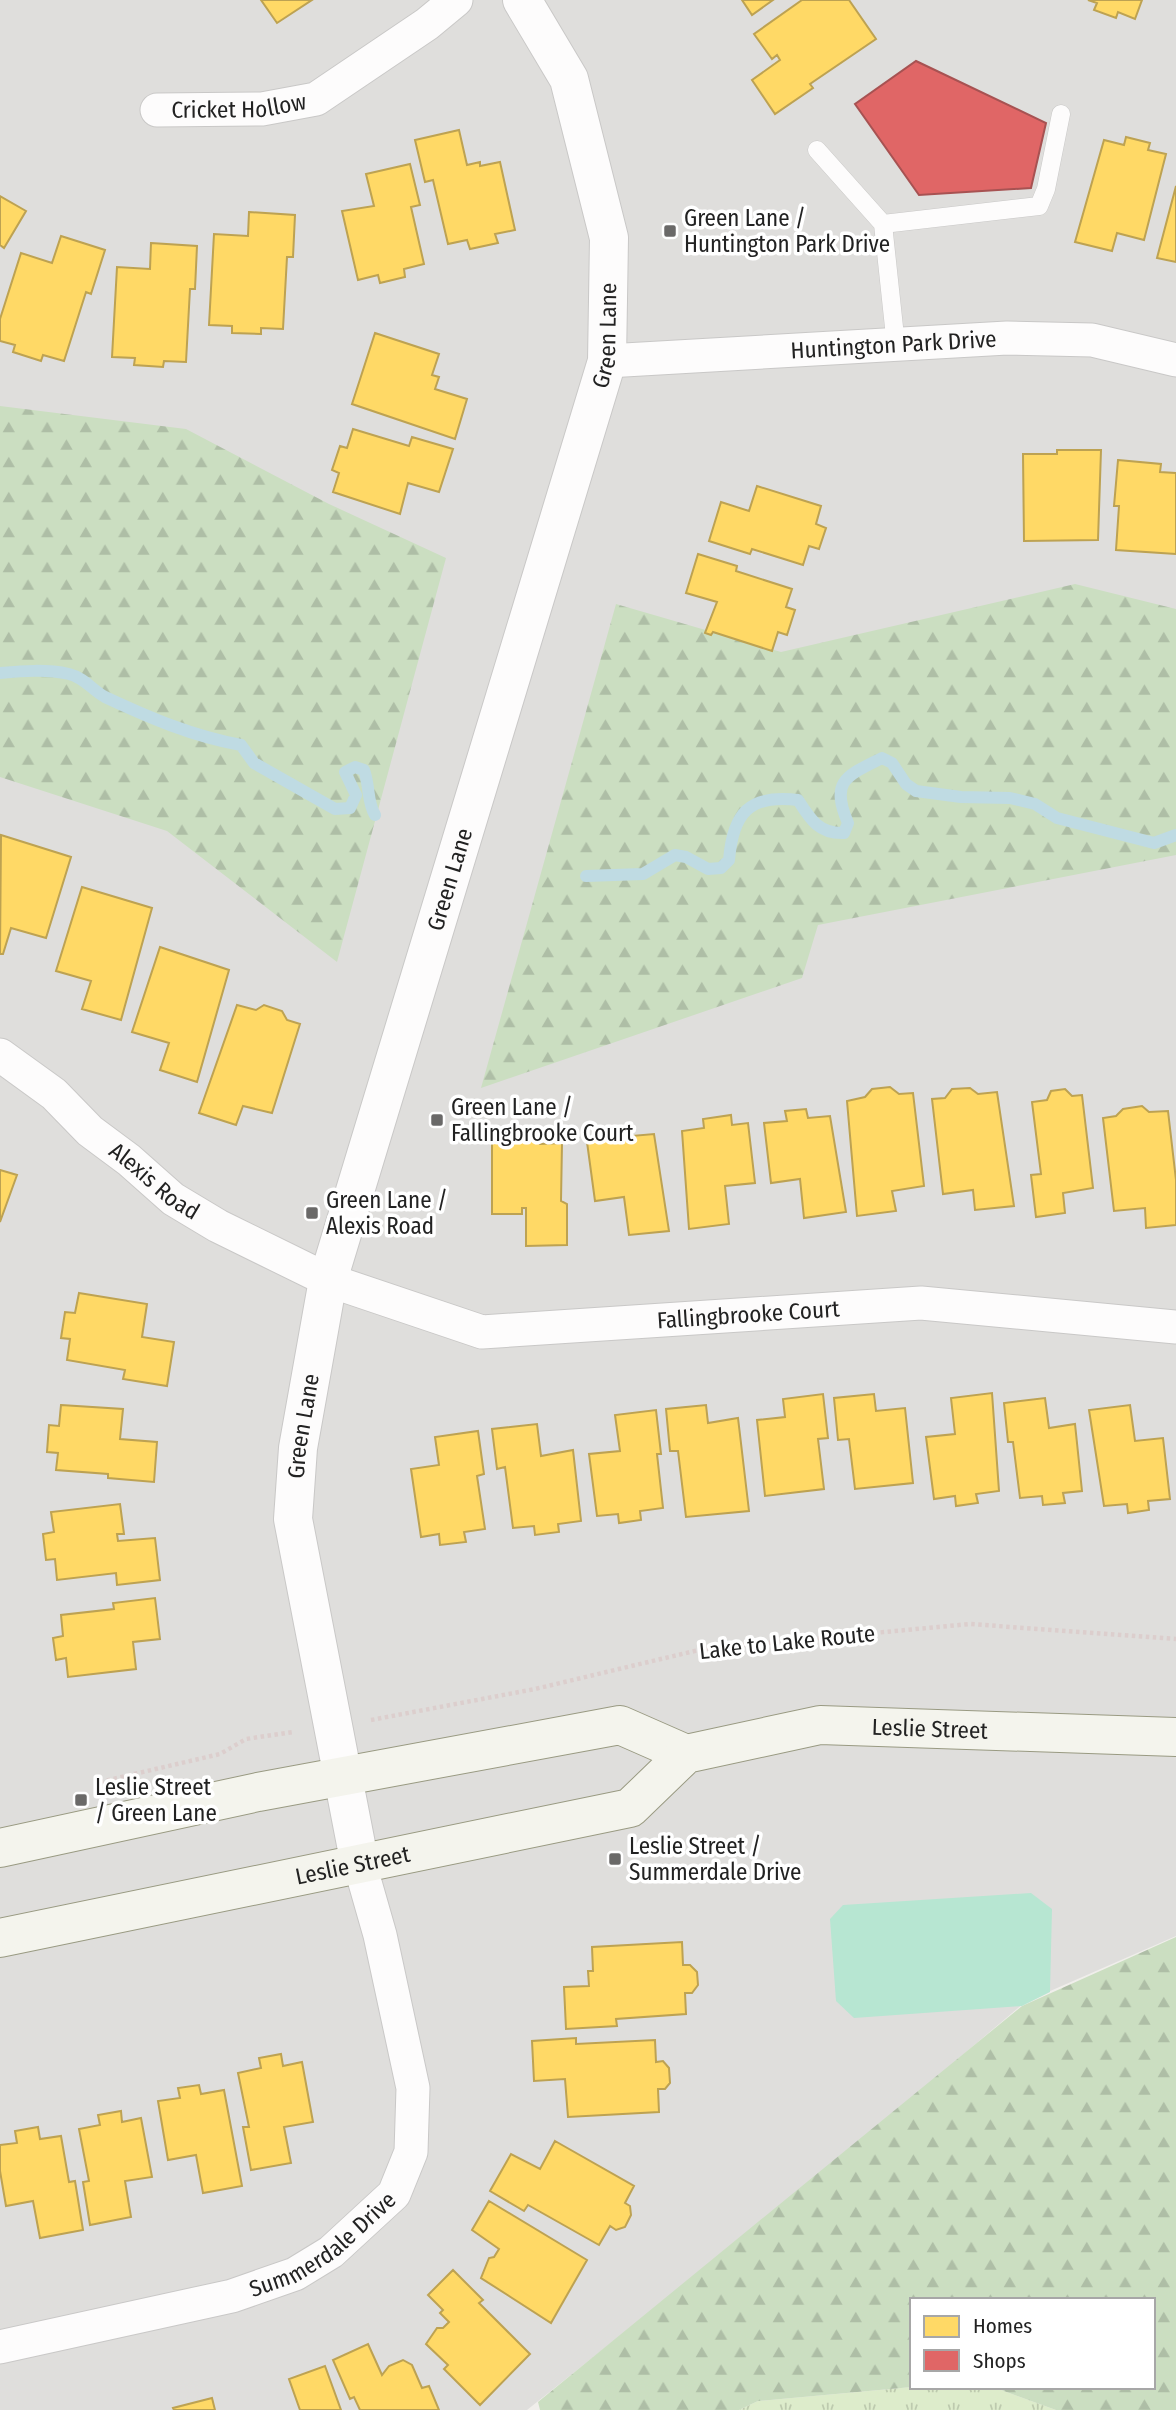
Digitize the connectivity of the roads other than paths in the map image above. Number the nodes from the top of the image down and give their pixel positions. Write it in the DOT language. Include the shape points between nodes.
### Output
graph roads {
  1 [pos="456,0"];
  2 [pos="522,0"];
  3 [pos="157,110"];
  4 [pos="1061,114"];
  5 [pos="817,150"];
  6 [pos="883,224"];
  7 [pos="896,346"];
  8 [pos="1176,360"];
  9 [pos="607,361"];
  10 [pos="0,1055"];
  11 [pos="328,1280"];
  12 [pos="1176,1327"];
  13 [pos="1176,1737"];
  14 [pos="687,1754"];
  15 [pos="344,1775"];
  16 [pos="0,1848"];
  17 [pos="360,1865"];
  18 [pos="0,1938"];
  19 [pos="0,2347"];
  1 -- 3 [label="street, Cricket Hollow" via="316,99 262,109"];
  2 -- 9 [label="street, Green Lane" via="569,79 609,237"];
  4 -- 6 [label="lane" via="1039,206"];
  5 -- 6 [label="lane"];
  6 -- 7 [label="lane"];
  7 -- 8 [label="street, Huntington Park Drive" via="1006,338 1092,340"];
  7 -- 9 [label="street, Huntington Park Drive"];
  9 -- 11 [label="street, Green Lane"];
  10 -- 11 [label="street, Alexis Road" via="54,1094 90,1131 173,1199"];
  11 -- 12 [label="street, Fallingbrooke Court" via="482,1332 921,1303"];
  11 -- 15 [label="street, Green Lane" via="298,1448 293,1519"];
  13 -- 14 [label="main road, Leslie Street" via="820,1725"];
  14 -- 15 [label="main road" via="620,1725"];
  14 -- 17 [label="main road, Leslie Street" via="630,1808"];
  15 -- 16 [label="main road"];
  15 -- 17 [label="street, Green Lane"];
  17 -- 18 [label="main road, Leslie Street"];
  17 -- 19 [label="street, Summerdale Drive" via="380,1934 413,2088 411,2152 394,2194 331,2252 295,2274 232,2296"];
}
